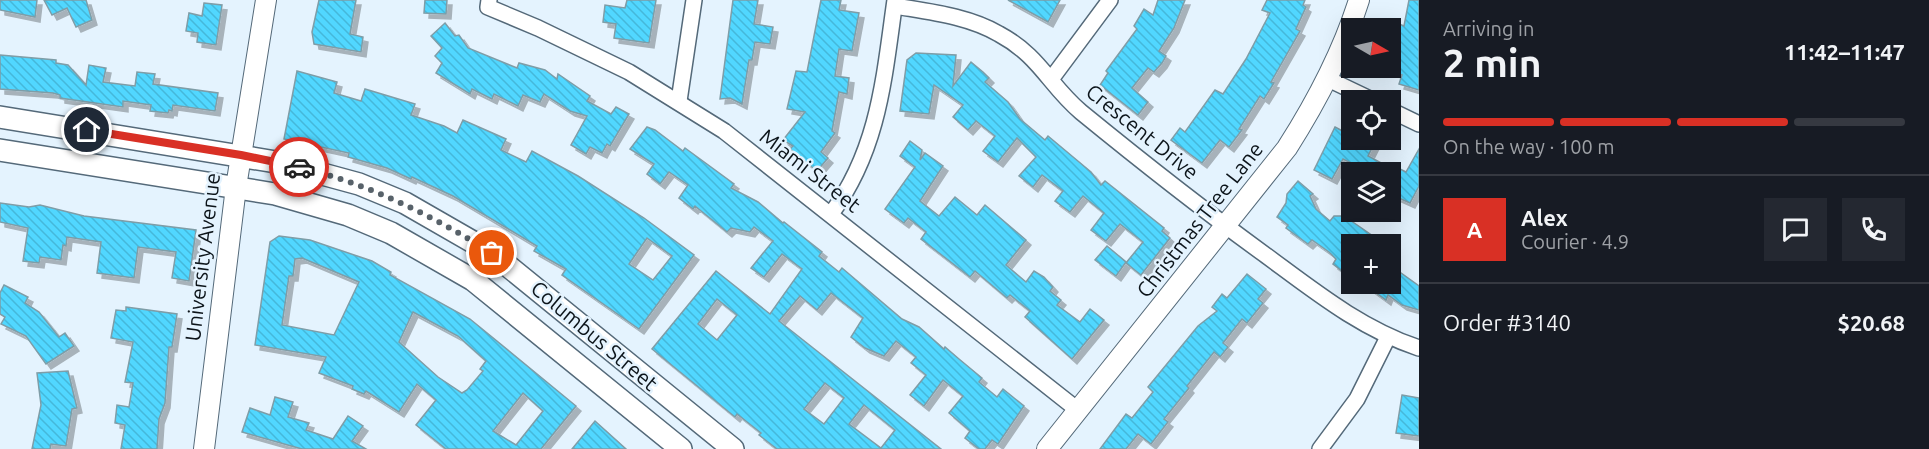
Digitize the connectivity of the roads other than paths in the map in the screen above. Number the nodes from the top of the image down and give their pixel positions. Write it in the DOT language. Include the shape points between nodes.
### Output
graph roads {
  1 [pos="266,0"];
  2 [pos="694,0"];
  3 [pos="1110,0"];
  4 [pos="1359,0"];
  5 [pos="895,3"];
  6 [pos="488,4"];
  7 [pos="1052,78"];
  8 [pos="1328,79"];
  9 [pos="1351,90"];
  10 [pos="679,101"];
  11 [pos="1401,115"];
  12 [pos="0,117"];
  13 [pos="1419,124"];
  14 [pos="0,150"];
  15 [pos="241,155"];
  16 [pos="236,187"];
  17 [pos="831,214"];
  18 [pos="1226,226"];
  19 [pos="1388,337"];
  20 [pos="1419,348"];
  21 [pos="1079,411"];
  22 [pos="204,449"];
  23 [pos="681,449"];
  24 [pos="733,449"];
  25 [pos="1047,449"];
  26 [pos="1320,449"];
  1 -- 15 [label="street, University Avenue"];
  2 -- 10 [label="street"];
  3 -- 7 [label="street"];
  4 -- 8 [label="street, Christmas Tree Lane"];
  5 -- 7 [label="street, Crescent Drive" via="998,33 1027,52"];
  5 -- 17 [label="street" via="869,145 858,172"];
  6 -- 10 [label="street, Miami Street" via="588,51"];
  7 -- 18 [label="street, Crescent Drive" via="1079,110"];
  8 -- 9 [label="street"];
  8 -- 18 [label="street, Christmas Tree Lane" via="1287,148"];
  10 -- 17 [label="street, Miami Street"];
  11 -- 13 [label="street"];
  12 -- 15 [label="main road, Columbus Street"];
  14 -- 16 [label="main road, Columbus Street"];
  15 -- 16 [label="street, University Avenue"];
  15 -- 24 [label="main road, Columbus Street" via="359,184 449,226 492,253"];
  16 -- 22 [label="street, University Avenue"];
  16 -- 23 [label="main road, Columbus Street" via="348,215 433,255 511,308 558,351"];
  17 -- 21 [label="street, Miami Street"];
  18 -- 19 [label="street, Crescent Drive" via="1329,302"];
  18 -- 21 [label="street, Christmas Tree Lane"];
  19 -- 20 [label="street, Crescent Drive"];
  19 -- 26 [label="street" via="1357,399"];
  21 -- 25 [label="street, Christmas Tree Lane"];
}
